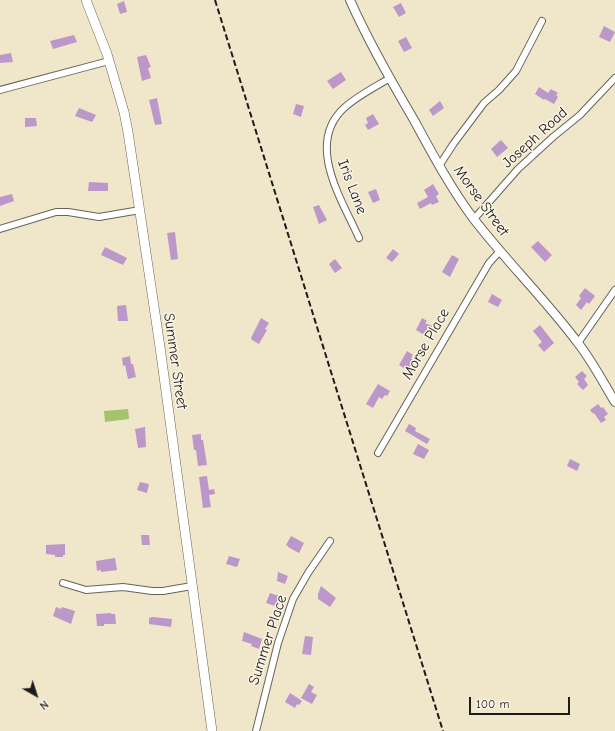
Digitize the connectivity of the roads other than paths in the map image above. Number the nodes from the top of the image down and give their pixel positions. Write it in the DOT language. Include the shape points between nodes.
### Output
graph roads {
  1 [pos="86,0"];
  2 [pos="350,0"];
  3 [pos="542,21"];
  4 [pos="110,61"];
  5 [pos="390,78"];
  6 [pos="615,78"];
  7 [pos="0,90"];
  8 [pos="439,166"];
  9 [pos="140,210"];
  10 [pos="474,219"];
  11 [pos="0,229"];
  12 [pos="359,238"];
  13 [pos="500,251"];
  14 [pos="615,290"];
  15 [pos="578,343"];
  16 [pos="615,402"];
  17 [pos="378,453"];
  18 [pos="330,541"];
  19 [pos="63,583"];
  20 [pos="192,586"];
  21 [pos="212,731"];
  22 [pos="256,731"];
  1 -- 4 [label="main road, Summer Street"];
  2 -- 5 [label="street, Morse Street"];
  3 -- 8 [label="street" via="516,71 484,103"];
  4 -- 7 [label="street"];
  4 -- 9 [label="main road, Summer Street" via="124,112"];
  5 -- 8 [label="street, Morse Street"];
  5 -- 12 [label="street, Iris Lane" via="344,109 337,117 328,139 326,157 330,170"];
  6 -- 10 [label="street, Joseph Road" via="580,114 518,169"];
  8 -- 10 [label="street, Morse Street"];
  9 -- 11 [label="street" via="99,217 56,212"];
  9 -- 20 [label="main road, Summer Street"];
  10 -- 13 [label="street, Morse Street"];
  13 -- 15 [label="street, Morse Street"];
  13 -- 17 [label="street, Morse Place" via="489,262"];
  14 -- 15 [label="street"];
  15 -- 16 [label="street, Morse Street"];
  18 -- 22 [label="street, Summer Place" via="293,599 278,642"];
  19 -- 20 [label="street" via="86,590 123,587 163,591"];
  20 -- 21 [label="main road, Summer Street"];
}
